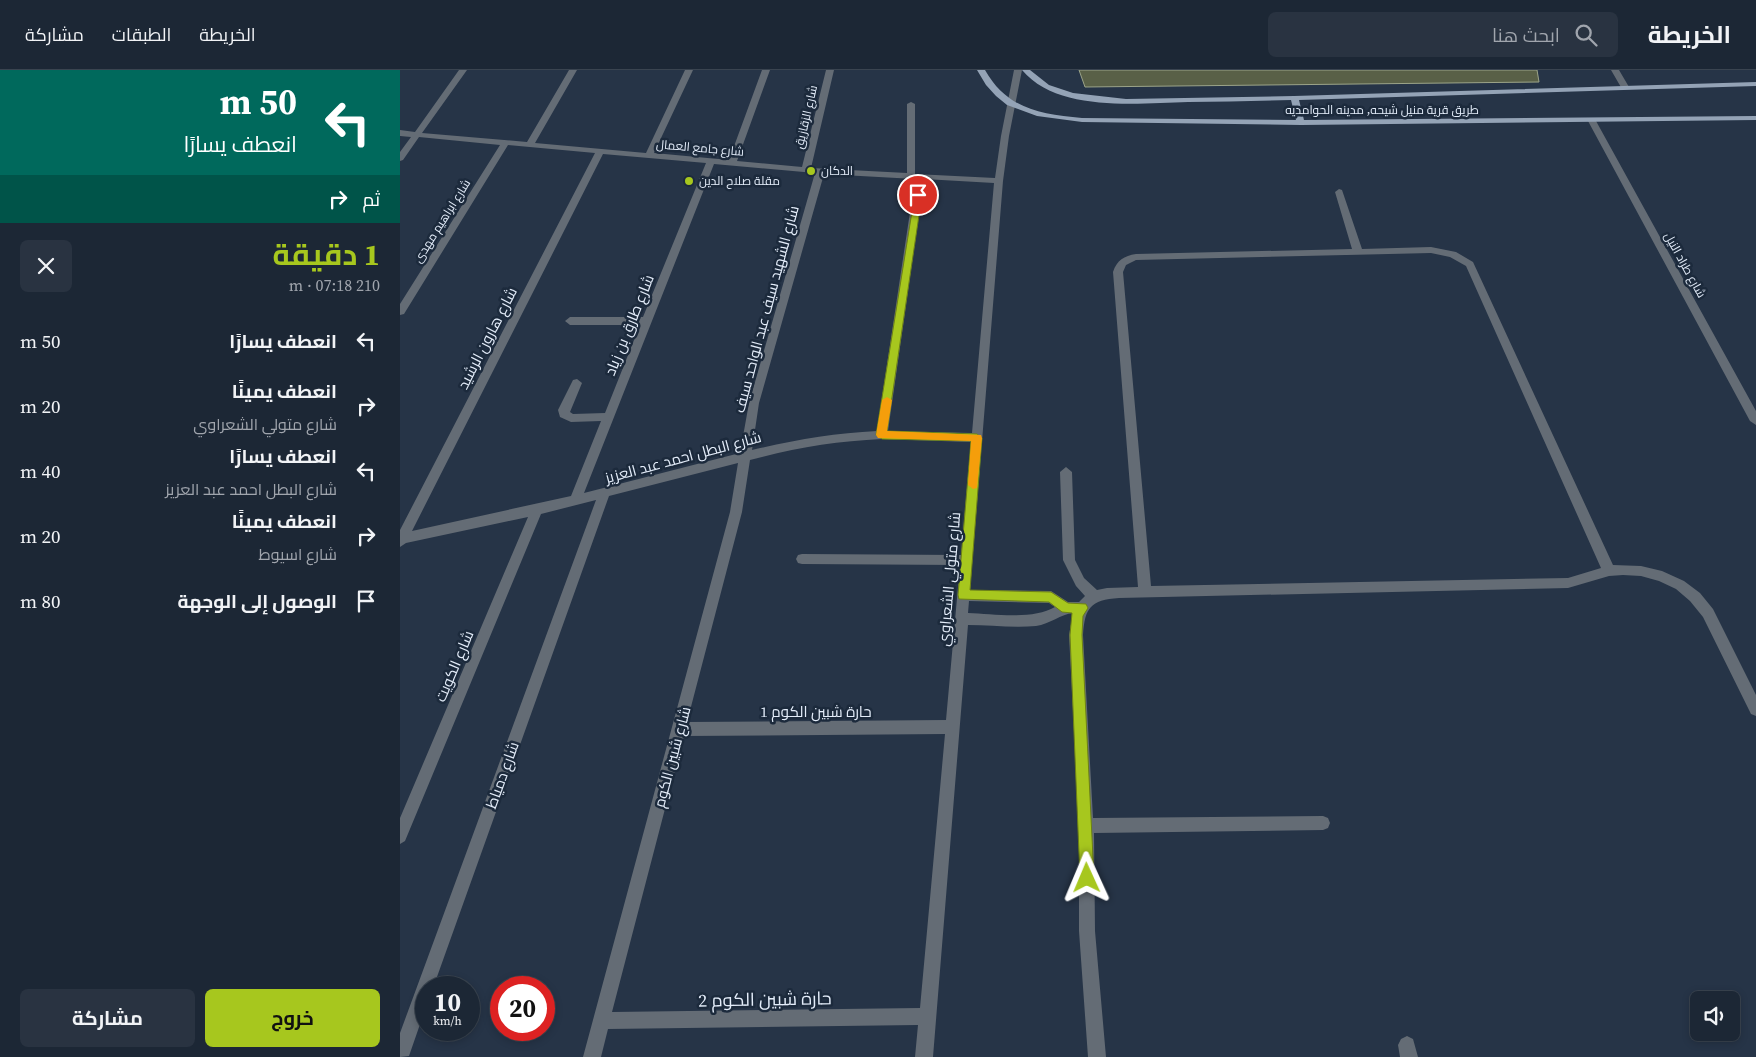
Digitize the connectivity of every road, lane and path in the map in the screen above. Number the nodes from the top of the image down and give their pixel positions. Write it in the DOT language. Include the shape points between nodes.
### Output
graph roads {
  1 [pos="463,70"];
  2 [pos="573,70"];
  3 [pos="689,70"];
  4 [pos="766,70"];
  5 [pos="830,70"];
  6 [pos="981,70"];
  7 [pos="1018,70"];
  8 [pos="1026,70"];
  9 [pos="1615,70"];
  10 [pos="1756,84"];
  11 [pos="1625,87"];
  12 [pos="1294,98"];
  13 [pos="911,104"];
  14 [pos="1011,104"];
  15 [pos="1756,118"];
  16 [pos="1592,121"];
  17 [pos="1301,123"];
  18 [pos="400,133"];
  19 [pos="417,134"];
  20 [pos="506,142"];
  21 [pos="530,144"];
  22 [pos="600,151"];
  23 [pos="649,156"];
  24 [pos="400,158"];
  25 [pos="711,161"];
  26 [pos="732,163"];
  27 [pos="806,170"];
  28 [pos="820,171"];
  29 [pos="916,176"];
  30 [pos="999,181"];
  31 [pos="1339,192"];
  32 [pos="1358,252"];
  33 [pos="400,312"];
  34 [pos="570,321"];
  35 [pos="648,321"];
  36 [pos="577,383"];
  37 [pos="608,418"];
  38 [pos="1756,421"];
  39 [pos="882,435"];
  40 [pos="977,438"];
  41 [pos="746,456"];
  42 [pos="1066,472"];
  43 [pos="604,494"];
  44 [pos="575,501"];
  45 [pos="537,510"];
  46 [pos="401,539"];
  47 [pos="802,559"];
  48 [pos="967,560"];
  49 [pos="1609,572"];
  50 [pos="1145,592"];
  51 [pos="964,595"];
  52 [pos="1094,596"];
  53 [pos="1066,608"];
  54 [pos="1082,608"];
  55 [pos="962,618"];
  56 [pos="1756,709"];
  57 [pos="952,727"];
  58 [pos="679,729"];
  59 [pos="1323,823"];
  60 [pos="1086,826"];
  61 [pos="400,836"];
  62 [pos="928,1016"];
  63 [pos="602,1021"];
  64 [pos="400,1056"];
  65 [pos="592,1057"];
  66 [pos="924,1057"];
  67 [pos="1097,1057"];
  1 -- 19 [label="street"];
  2 -- 21 [label="street"];
  3 -- 23 [label="street"];
  4 -- 26 [label="street"];
  5 -- 27 [label="street, شارع الزقازيق"];
  6 -- 14 [label="main road" via="995,93"];
  7 -- 14 [label="street, شارع متولي الشعراوي"];
  8 -- 12 [label="main road, طريق قرية منيل شيحه, مدينه الحوامديه" via="1049,88 1073,96 1102,100"];
  9 -- 11 [label="street"];
  10 -- 11 [label="main road, طريق قرية منيل شيحه, مدينه الحوامديه"];
  11 -- 12 [label="main road, طريق قرية منيل شيحه, مدينه الحوامديه"];
  12 -- 17 [label="main road"];
  13 -- 29 [label="street"];
  14 -- 17 [label="main road, طريق قرية منيل شيحه, مدينه الحوامديه" via="1056,118 1082,120"];
  14 -- 30 [label="street, شارع متولي الشعراوي"];
  15 -- 16 [label="main road, طريق قرية منيل شيحه, مدينه الحوامديه"];
  16 -- 17 [label="main road, طريق قرية منيل شيحه, مدينه الحوامديه"];
  16 -- 38 [label="street, شارع طراد النيل"];
  18 -- 19 [label="street, شارع جامع العمال"];
  19 -- 20 [label="street, شارع جامع العمال"];
  19 -- 24 [label="street"];
  20 -- 21 [label="street, شارع جامع العمال"];
  20 -- 33 [label="street, شارع ابراهيم مهدى"];
  21 -- 22 [label="street, شارع جامع العمال"];
  22 -- 23 [label="street, شارع جامع العمال"];
  22 -- 46 [label="street, شارع هارون الرشيد"];
  23 -- 25 [label="street, شارع جامع العمال"];
  25 -- 26 [label="street, شارع جامع العمال"];
  25 -- 35 [label="street, شارع طارق بن زياد"];
  26 -- 27 [label="street, شارع جامع العمال"];
  27 -- 28 [label="street, شارع جامع العمال"];
  28 -- 29 [label="street, شارع جامع العمال"];
  28 -- 41 [label="street, شارع الشهيد سيف عبد الواحد سيف" via="754,403"];
  29 -- 30 [label="street, شارع جامع العمال"];
  29 -- 39 [label="street"];
  30 -- 40 [label="street, شارع متولي الشعراوي"];
  31 -- 32 [label="street"];
  32 -- 49 [label="street" via="1431,250 1453,254 1470,264"];
  32 -- 50 [label="street" via="1136,256 1120,263 1118,272"];
  34 -- 35 [label="street"];
  35 -- 37 [label="street, شارع طارق بن زياد"];
  36 -- 37 [label="street" via="564,414 571,418"];
  37 -- 44 [label="street, شارع طارق بن زياد"];
  39 -- 40 [label="street, شارع البطل احمد عبد العزيز"];
  39 -- 41 [label="street, شارع البطل احمد عبد العزيز" via="803,442"];
  40 -- 48 [label="street, شارع متولي الشعراوي"];
  41 -- 43 [label="street, شارع البطل احمد عبد العزيز"];
  41 -- 58 [label="street, شارع شبين الكوم" via="738,502"];
  42 -- 52 [label="street" via="1069,560 1080,582"];
  43 -- 44 [label="street, شارع البطل احمد عبد العزيز"];
  43 -- 64 [label="street, شارع دمياط"];
  44 -- 45 [label="street, شارع البطل احمد عبد العزيز"];
  45 -- 46 [label="street, شارع البطل احمد عبد العزيز"];
  45 -- 61 [label="street, شارع الكويت"];
  47 -- 48 [label="street"];
  48 -- 51 [label="street, شارع متولي الشعراوي"];
  49 -- 50 [label="street" via="1568,584"];
  49 -- 56 [label="street" via="1641,571 1662,576 1695,597 1708,613"];
  50 -- 52 [label="street"];
  51 -- 53 [label="street" via="1051,597"];
  51 -- 55 [label="street, شارع متولي الشعراوي"];
  52 -- 54 [label="street"];
  53 -- 54 [label="street"];
  53 -- 55 [label="street" via="1036,620"];
  54 -- 60 [label="street" via="1076,635"];
  55 -- 57 [label="street, شارع متولي الشعراوي"];
  57 -- 58 [label="street, حارة شبين الكوم 1"];
  57 -- 62 [label="street, شارع متولي الشعراوي"];
  58 -- 63 [label="street, شارع شبين الكوم"];
  59 -- 60 [label="street"];
  60 -- 67 [label="street" via="1087,931"];
  62 -- 63 [label="street, حارة شبين الكوم 2"];
  62 -- 66 [label="street, شارع متولي الشعراوي"];
  63 -- 65 [label="street, شارع شبين الكوم"];
}
